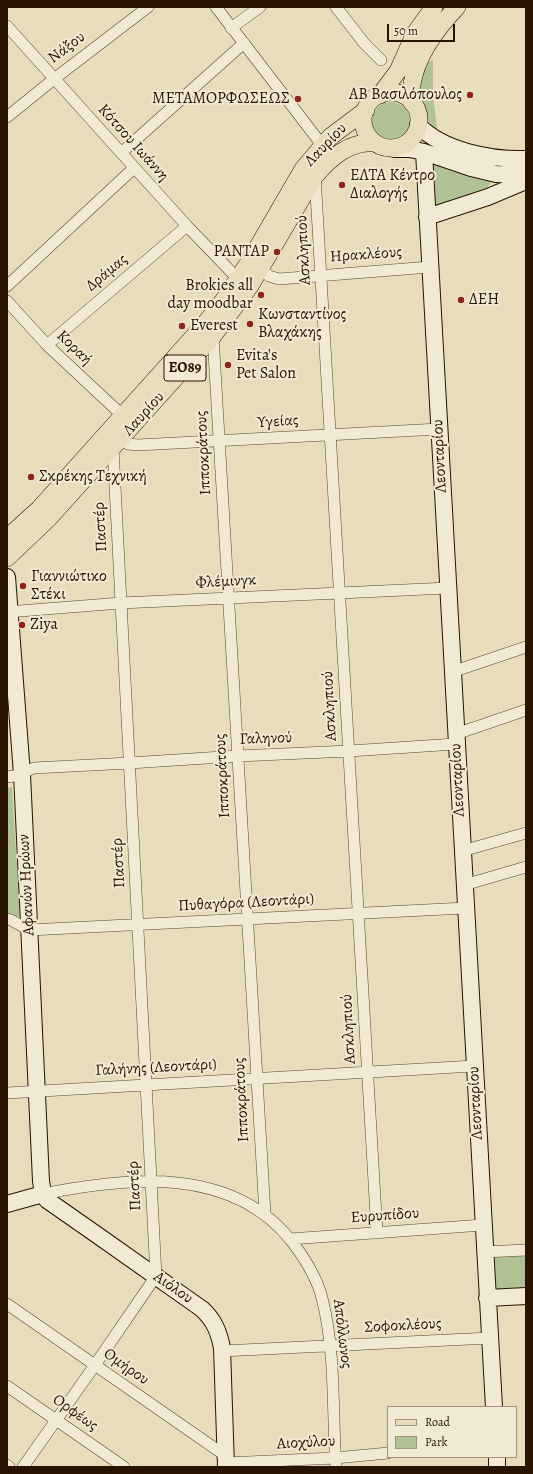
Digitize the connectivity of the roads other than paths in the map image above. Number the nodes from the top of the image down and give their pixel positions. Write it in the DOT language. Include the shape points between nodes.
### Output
graph roads {
  1 [pos="148,7"];
  2 [pos="216,7"];
  3 [pos="260,7"];
  4 [pos="336,7"];
  5 [pos="434,7"];
  6 [pos="457,7"];
  7 [pos="7,26"];
  8 [pos="232,28"];
  9 [pos="244,44"];
  10 [pos="381,60"];
  11 [pos="54,79"];
  12 [pos="380,95"];
  13 [pos="412,103"];
  14 [pos="366,110"];
  15 [pos="7,117"];
  16 [pos="418,125"];
  17 [pos="375,143"];
  18 [pos="322,146"];
  19 [pos="394,149"];
  20 [pos="424,152"];
  21 [pos="121,153"];
  22 [pos="489,157"];
  23 [pos="526,159"];
  24 [pos="134,168"];
  25 [pos="496,174"];
  26 [pos="526,175"];
  27 [pos="315,176"];
  28 [pos="526,181"];
  29 [pos="488,197"];
  30 [pos="427,217"];
  31 [pos="187,226"];
  32 [pos="430,267"];
  33 [pos="261,269"];
  34 [pos="321,275"];
  35 [pos="238,279"];
  36 [pos="7,286"];
  37 [pos="7,301"];
  38 [pos="213,336"];
  39 [pos="47,345"];
  40 [pos="123,416"];
  41 [pos="439,429"];
  42 [pos="330,434"];
  43 [pos="219,442"];
  44 [pos="117,443"];
  45 [pos="7,538"];
  46 [pos="7,558"];
  47 [pos="7,577"];
  48 [pos="448,588"];
  49 [pos="340,593"];
  50 [pos="229,598"];
  51 [pos="121,603"];
  52 [pos="8,612"];
  53 [pos="526,647"];
  54 [pos="452,672"];
  55 [pos="526,710"];
  56 [pos="456,739"];
  57 [pos="349,752"];
  58 [pos="238,756"];
  59 [pos="129,764"];
  60 [pos="14,775"];
  61 [pos="526,832"];
  62 [pos="462,851"];
  63 [pos="526,867"];
  64 [pos="464,885"];
  65 [pos="465,908"];
  66 [pos="358,913"];
  67 [pos="7,919"];
  68 [pos="248,919"];
  69 [pos="138,924"];
  70 [pos="29,930"];
  71 [pos="474,1066"];
  72 [pos="368,1072"];
  73 [pos="257,1078"];
  74 [pos="146,1085"];
  75 [pos="36,1091"];
  76 [pos="7,1093"];
  77 [pos="151,1181"];
  78 [pos="43,1194"];
  79 [pos="7,1204"];
  80 [pos="265,1214"];
  81 [pos="483,1225"];
  82 [pos="377,1233"];
  83 [pos="290,1239"];
  84 [pos="526,1250"];
  85 [pos="484,1252"];
  86 [pos="156,1276"];
  87 [pos="526,1296"];
  88 [pos="487,1298"];
  89 [pos="7,1304"];
  90 [pos="490,1338"];
  91 [pos="330,1345"];
  92 [pos="222,1351"];
  93 [pos="96,1365"];
  94 [pos="7,1386"];
  95 [pos="494,1406"];
  96 [pos="57,1420"];
  97 [pos="387,1453"];
  98 [pos="226,1462"];
  99 [pos="336,1462"];
  100 [pos="23,1467"];
  101 [pos="124,1467"];
  1 -- 11 [label="street, Νάξου"];
  2 -- 8 [label="street"];
  3 -- 8 [label="street"];
  4 -- 10 [label="street"];
  5 -- 12 [label="main road, Λαυρίου / ΕΟ89" via="415,33 395,74"];
  6 -- 13 [label="main road" via="440,26 423,53 412,84"];
  7 -- 11 [label="street, Κότσου Ιωάννη"];
  8 -- 9 [label="street"];
  9 -- 18 [label="street"];
  9 -- 21 [label="street"];
  11 -- 15 [label="street, Νάξου"];
  11 -- 21 [label="street, Κότσου Ιωάννη"];
  12 -- 13 [label="main road" via="398,93"];
  12 -- 14 [label="main road, Λαυρίου / ΕΟ89"];
  13 -- 16 [label="main road" via="418,116"];
  14 -- 17 [label="main road, Λαυρίου" via="366,133"];
  14 -- 18 [label="main road, Λαυρίου / ΕΟ89"];
  16 -- 19 [label="main road" via="409,141"];
  16 -- 22 [label="street" via="448,144"];
  17 -- 19 [label="main road, Λαυρίου / ΕΟ89" via="387,149"];
  17 -- 27 [label="main road, Λαυρίου / ΕΟ89" via="364,142 340,152"];
  18 -- 35 [label="main road, Λαυρίου / ΕΟ89" via="303,169"];
  19 -- 20 [label="street"];
  20 -- 25 [label="street" via="465,167"];
  20 -- 30 [label="street, Λεονταρίου"];
  21 -- 24 [label="street, Κότσου Ιωάννη"];
  22 -- 23 [label="street"];
  22 -- 25 [label="street"];
  24 -- 31 [label="street, Κότσου Ιωάννη"];
  24 -- 36 [label="street"];
  25 -- 26 [label="street"];
  25 -- 29 [label="street" via="496,187"];
  27 -- 33 [label="main road, Λαυρίου / ΕΟ89"];
  27 -- 34 [label="street, Ασκληπιού"];
  28 -- 29 [label="street"];
  29 -- 30 [label="street"];
  30 -- 32 [label="street, Λεονταρίου"];
  31 -- 35 [label="street, Κότσου Ιωάννη"];
  31 -- 39 [label="street, Δράμας"];
  32 -- 34 [label="street, Ηρακλέους"];
  32 -- 41 [label="street, Λεονταρίου"];
  33 -- 34 [label="street, Ηρακλέους" via="269,276 279,279"];
  33 -- 38 [label="main road, Λαυρίου / ΕΟ89"];
  34 -- 42 [label="street, Ασκληπιού"];
  35 -- 40 [label="main road, Λαυρίου / ΕΟ89" via="204,325"];
  37 -- 39 [label="street, Κοραή"];
  38 -- 43 [label="street, Ιπποκράτους"];
  38 -- 44 [label="main road, Λαυρίου / ΕΟ89"];
  39 -- 40 [label="street, Κοραή"];
  40 -- 45 [label="main road, Λαυρίου / ΕΟ89" via="39,509"];
  41 -- 42 [label="street, Υγείας"];
  41 -- 48 [label="street, Λεονταρίου"];
  42 -- 43 [label="street, Υγείας"];
  42 -- 49 [label="street, Ασκληπιού"];
  43 -- 44 [label="street, Υγείας" via="132,445"];
  43 -- 50 [label="street, Ιπποκράτους"];
  44 -- 46 [label="main road, Λαυρίου / ΕΟ89" via="49,518"];
  44 -- 51 [label="street, Παστέρ"];
  47 -- 52 [label="street, Αφανών Ηρώων"];
  48 -- 49 [label="street, Φλέμινγκ"];
  48 -- 54 [label="street, Λεονταρίου"];
  49 -- 50 [label="street, Φλέμινγκ"];
  49 -- 57 [label="street, Ασκληπιού"];
  50 -- 51 [label="street, Φλέμινγκ"];
  50 -- 58 [label="street, Ιπποκράτους"];
  51 -- 52 [label="street, Φλέμινγκ"];
  51 -- 59 [label="street, Παστέρ"];
  52 -- 60 [label="street, Αφανών Ηρώων"];
  53 -- 54 [label="street"];
  54 -- 56 [label="street, Λεονταρίου"];
  55 -- 56 [label="street, Γαληνού"];
  56 -- 57 [label="street, Γαληνού"];
  56 -- 62 [label="street, Λεονταρίου"];
  57 -- 58 [label="street, Γαληνού"];
  57 -- 66 [label="street, Ασκληπιού"];
  58 -- 59 [label="street, Γαληνού"];
  58 -- 68 [label="street, Ιπποκράτους"];
  59 -- 60 [label="street, Γαληνού" via="34,768"];
  59 -- 69 [label="street, Παστέρ"];
  60 -- 70 [label="street, Αφανών Ηρώων"];
  61 -- 62 [label="street"];
  62 -- 64 [label="street, Λεονταρίου"];
  63 -- 64 [label="street"];
  64 -- 65 [label="street, Λεονταρίου"];
  65 -- 66 [label="street, Πυθαγόρα (Λεοντάρι)"];
  65 -- 71 [label="street, Λεονταρίου"];
  66 -- 68 [label="street, Πυθαγόρα (Λεοντάρι)"];
  66 -- 72 [label="street, Ασκληπιού"];
  67 -- 70 [label="street"];
  68 -- 69 [label="street, Πυθαγόρα (Λεοντάρι)"];
  68 -- 73 [label="street, Ιπποκράτους"];
  69 -- 70 [label="street, Πυθαγόρα (Λεοντάρι)"];
  69 -- 74 [label="street, Παστέρ"];
  70 -- 75 [label="street, Αφανών Ηρώων"];
  71 -- 72 [label="street, Γαλήνης (Λεοντάρι)"];
  71 -- 81 [label="street, Λεονταρίου"];
  72 -- 73 [label="street, Γαλήνης (Λεοντάρι)"];
  72 -- 82 [label="street, Ασκληπιού"];
  73 -- 74 [label="street, Γαλήνης (Λεοντάρι)"];
  73 -- 80 [label="street, Ιπποκράτους"];
  74 -- 75 [label="street, Γαλήνης (Λεοντάρι)"];
  74 -- 77 [label="street, Παστέρ"];
  75 -- 76 [label="street, Γαλήνης (Λεοντάρι)"];
  75 -- 78 [label="street, Αφανών Ηρώων"];
  77 -- 78 [label="street, Απόλλωνος" via="99,1184"];
  77 -- 80 [label="street, Απόλλωνος" via="186,1184 219,1192 241,1200"];
  77 -- 86 [label="street, Παστέρ"];
  78 -- 79 [label="street"];
  78 -- 86 [label="street, Αιόλου" via="46,1200"];
  80 -- 83 [label="street, Απόλλωνος"];
  81 -- 82 [label="street, Ευρυπίδου"];
  81 -- 85 [label="street, Λεονταρίου"];
  82 -- 83 [label="street, Ευρυπίδου"];
  83 -- 91 [label="street, Απόλλωνος" via="318,1284"];
  84 -- 85 [label="street"];
  85 -- 88 [label="street, Λεονταρίου"];
  86 -- 92 [label="street, Αιόλου" via="207,1314 216,1326"];
  86 -- 93 [label="street"];
  87 -- 88 [label="street"];
  88 -- 90 [label="street, Λεονταρίου"];
  89 -- 93 [label="street, Ομήρου"];
  90 -- 91 [label="street, Σοφοκλέους"];
  90 -- 95 [label="street, Λεονταρίου"];
  91 -- 92 [label="street, Σοφοκλέους"];
  91 -- 99 [label="street, Απόλλωνος"];
  92 -- 98 [label="street, Αιόλου"];
  93 -- 96 [label="street"];
  93 -- 98 [label="street, Ομήρου"];
  94 -- 96 [label="street, Ορφέως"];
  96 -- 100 [label="street"];
  96 -- 101 [label="street, Ορφέως"];
  97 -- 99 [label="street, Αιοχύλου"];
  98 -- 99 [label="street, Αιοχύλου"];
}
